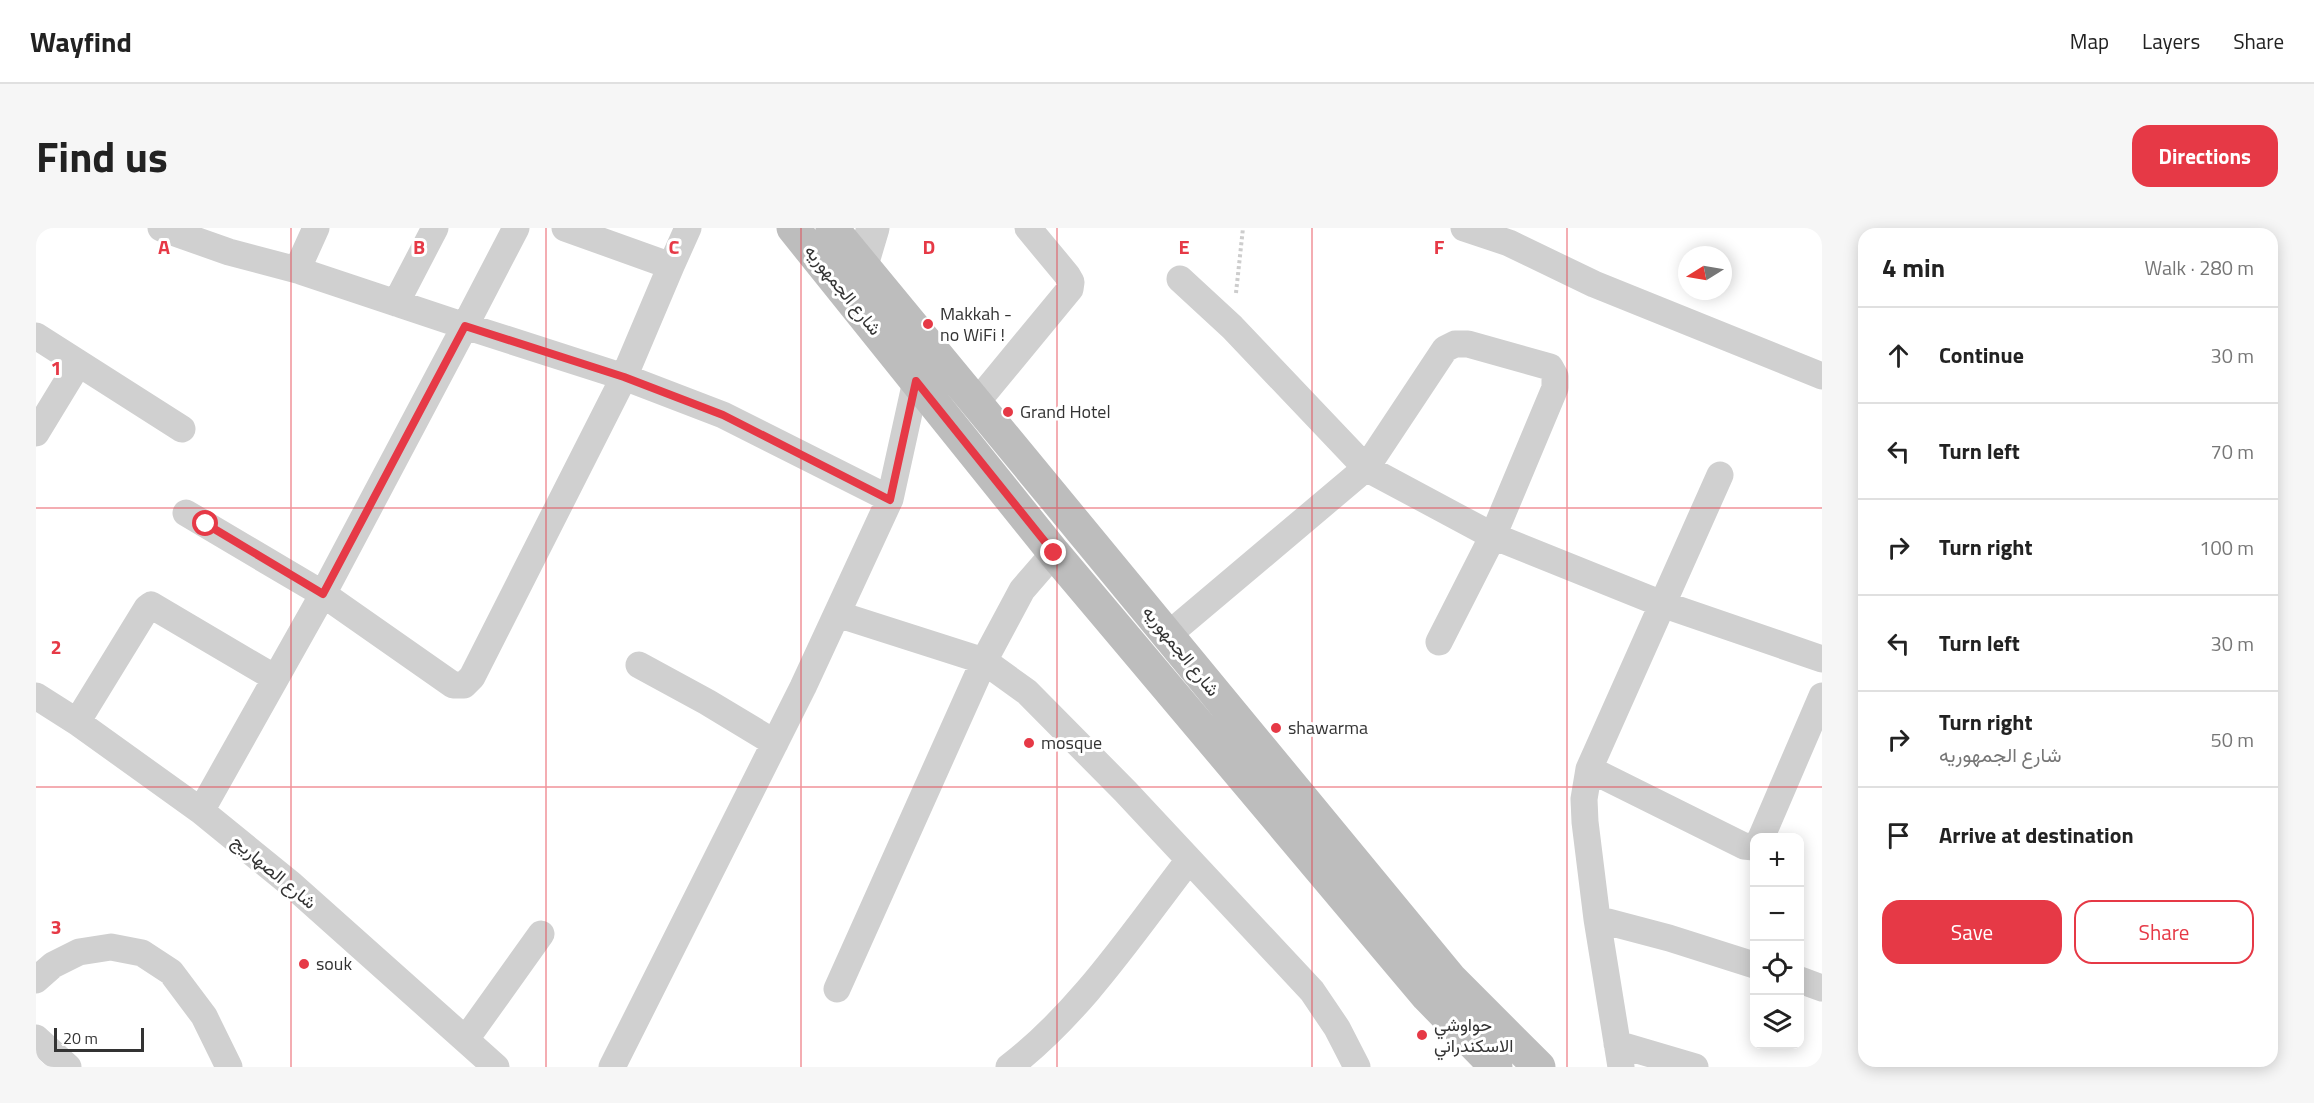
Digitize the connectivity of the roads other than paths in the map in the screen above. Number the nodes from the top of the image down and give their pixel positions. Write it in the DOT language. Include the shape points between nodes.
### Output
graph roads {
  1 [pos="162,228"];
  2 [pos="316,228"];
  3 [pos="435,228"];
  4 [pos="516,228"];
  5 [pos="565,228"];
  6 [pos="688,228"];
  7 [pos="793,228"];
  8 [pos="832,228"];
  9 [pos="873,228"];
  10 [pos="1028,228"];
  11 [pos="1464,228"];
  12 [pos="862,265"];
  13 [pos="671,266"];
  14 [pos="297,270"];
  15 [pos="1180,279"];
  16 [pos="396,303"];
  17 [pos="465,326"];
  18 [pos="36,336"];
  19 [pos="78,364"];
  20 [pos="1822,376"];
  21 [pos="624,377"];
  22 [pos="916,381"];
  23 [pos="976,403"];
  24 [pos="182,429"];
  25 [pos="36,433"];
  26 [pos="1366,468"];
  27 [pos="1720,475"];
  28 [pos="890,500"];
  29 [pos="186,513"];
  30 [pos="1493,536"];
  31 [pos="1054,553"];
  32 [pos="323,594"];
  33 [pos="1662,604"];
  34 [pos="837,614"];
  35 [pos="1168,635"];
  36 [pos="1439,642"];
  37 [pos="1822,659"];
  38 [pos="984,661"];
  39 [pos="639,665"];
  40 [pos="275,678"];
  41 [pos="36,696"];
  42 [pos="1822,696"];
  43 [pos="77,722"];
  44 [pos="775,743"];
  45 [pos="1589,769"];
  46 [pos="201,811"];
  47 [pos="1763,833"];
  48 [pos="1750,847"];
  49 [pos="1189,860"];
  50 [pos="1597,919"];
  51 [pos="541,934"];
  52 [pos="1750,963"];
  53 [pos="36,980"];
  54 [pos="1804,981"];
  55 [pos="1822,988"];
  56 [pos="837,989"];
  57 [pos="36,1038"];
  58 [pos="466,1039"];
  59 [pos="1619,1055"];
  60 [pos="68,1067"];
  61 [pos="229,1067"];
  62 [pos="496,1067"];
  63 [pos="612,1067"];
  64 [pos="1009,1067"];
  65 [pos="1358,1067"];
  66 [pos="1496,1067"];
  67 [pos="1539,1067"];
  68 [pos="1695,1067"];
  1 -- 14 [label="street" via="229,252"];
  2 -- 14 [label="street"];
  3 -- 16 [label="street"];
  4 -- 17 [label="street"];
  5 -- 13 [label="street"];
  6 -- 13 [label="street"];
  7 -- 22 [label="main road, شارع الجمهوريه"];
  8 -- 12 [label="main road, شارع الجمهوريه"];
  9 -- 12 [label="street"];
  10 -- 23 [label="street" via="1067,275 1070,289"];
  11 -- 20 [label="street" via="1509,243 1594,284"];
  12 -- 23 [label="main road, شارع الجمهوريه"];
  13 -- 21 [label="street"];
  14 -- 16 [label="street"];
  15 -- 26 [label="street" via="1232,327"];
  16 -- 17 [label="street"];
  17 -- 21 [label="street"];
  17 -- 32 [label="street"];
  18 -- 19 [label="street"];
  19 -- 24 [label="street"];
  19 -- 25 [label="street"];
  21 -- 28 [label="street" via="723,415"];
  21 -- 32 [label="street" via="472,677 464,685 453,685"];
  22 -- 28 [label="street"];
  22 -- 31 [label="main road, شارع الجمهوريه"];
  23 -- 35 [label="main road, شارع الجمهوريه"];
  26 -- 30 [label="street"];
  26 -- 30 [label="street" via="1445,349 1468,344 1550,368 1555,388"];
  26 -- 35 [label="street"];
  27 -- 33 [label="street"];
  28 -- 34 [label="street"];
  29 -- 32 [label="street"];
  30 -- 33 [label="street"];
  30 -- 36 [label="street"];
  31 -- 38 [label="street" via="1022,590"];
  31 -- 66 [label="main road, شارع الجمهوريه" via="1426,996"];
  32 -- 40 [label="street"];
  33 -- 37 [label="street"];
  33 -- 45 [label="street"];
  34 -- 38 [label="street"];
  34 -- 44 [label="street"];
  35 -- 67 [label="main road, شارع الجمهوريه" via="1451,980"];
  38 -- 49 [label="street" via="1027,692"];
  38 -- 56 [label="street"];
  39 -- 44 [label="street"];
  40 -- 43 [label="street" via="151,605"];
  40 -- 46 [label="street"];
  41 -- 43 [label="street, شارع الصهاريج"];
  42 -- 47 [label="street"];
  43 -- 46 [label="street, شارع الصهاريج"];
  44 -- 63 [label="street"];
  45 -- 48 [label="street"];
  45 -- 50 [label="street" via="1585,822"];
  46 -- 58 [label="street, شارع الصهاريج" via="292,885"];
  49 -- 64 [label="street" via="1087,990 1028,1053"];
  49 -- 65 [label="street" via="1312,991"];
  50 -- 52 [label="street"];
  50 -- 59 [label="street"];
  51 -- 58 [label="street"];
  53 -- 61 [label="street" via="53,965 79,952 111,947 142,953 171,972 204,1016"];
  54 -- 55 [label="street"];
  57 -- 60 [label="street"];
  58 -- 62 [label="street, شارع الصهاريج"];
  59 -- 68 [label="street"];
}
